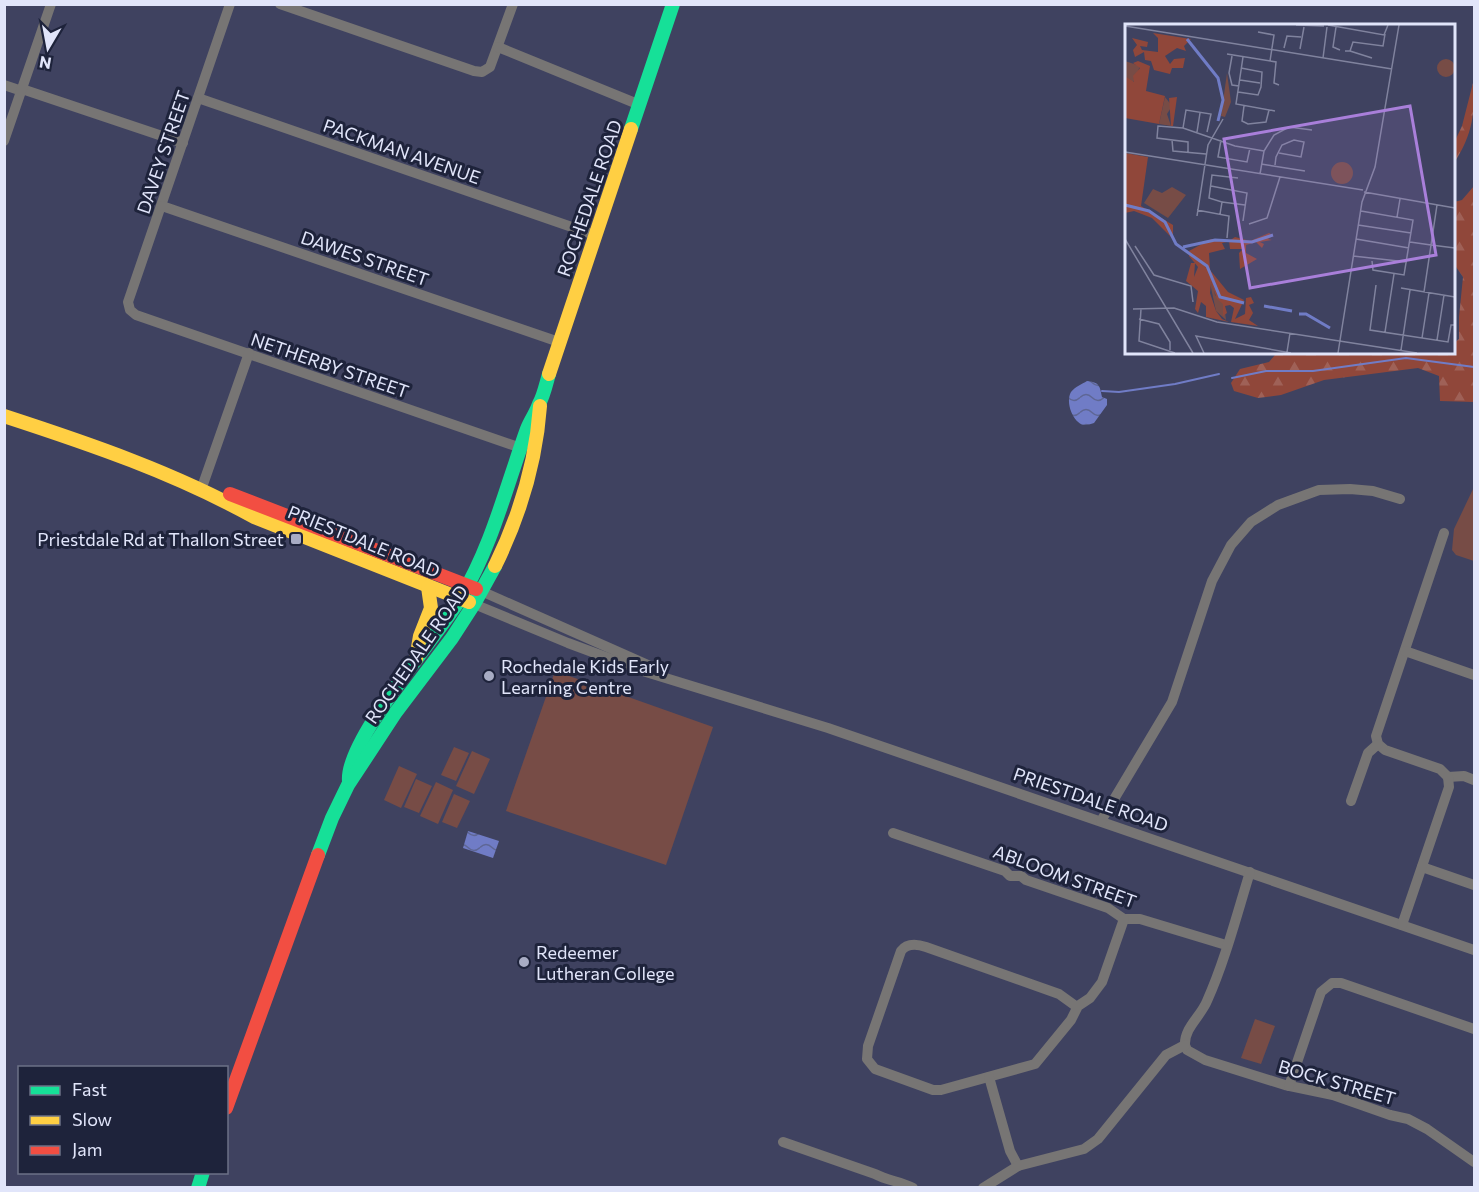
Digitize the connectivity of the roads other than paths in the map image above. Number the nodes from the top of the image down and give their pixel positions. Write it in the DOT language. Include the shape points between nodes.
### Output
graph roads {
  1 [pos="51,4"];
  2 [pos="230,4"];
  3 [pos="280,4"];
  4 [pos="513,4"];
  5 [pos="673,4"];
  6 [pos="498,47"];
  7 [pos="4,85"];
  8 [pos="22,90"];
  9 [pos="198,98"];
  10 [pos="640,105"];
  11 [pos="4,141"];
  12 [pos="183,143"];
  13 [pos="162,206"];
  14 [pos="595,235"];
  15 [pos="130,310"];
  16 [pos="559,342"];
  17 [pos="249,353"];
  18 [pos="540,403"];
  19 [pos="4,416"];
  20 [pos="521,448"];
  21 [pos="203,487"];
  22 [pos="1400,499"];
  23 [pos="1444,533"];
  24 [pos="468,585"];
  25 [pos="428,587"];
  26 [pos="478,597"];
  27 [pos="460,599"];
  28 [pos="1405,651"];
  29 [pos="415,663"];
  30 [pos="1474,675"];
  31 [pos="1378,744"];
  32 [pos="1448,777"];
  33 [pos="1474,780"];
  34 [pos="349,781"];
  35 [pos="1351,801"];
  36 [pos="1101,821"];
  37 [pos="893,833"];
  38 [pos="1422,867"];
  39 [pos="1250,872"];
  40 [pos="1474,885"];
  41 [pos="1124,919"];
  42 [pos="1402,925"];
  43 [pos="1226,945"];
  44 [pos="1474,950"];
  45 [pos="1077,1007"];
  46 [pos="1474,1029"];
  47 [pos="1185,1046"];
  48 [pos="989,1077"];
  49 [pos="1289,1086"];
  50 [pos="228,1102"];
  51 [pos="783,1142"];
  52 [pos="1474,1162"];
  53 [pos="1018,1166"];
  54 [pos="914,1188"];
  55 [pos="983,1188"];
  1 -- 8 [label="street"];
  2 -- 9 [label="street, DAVEY STREET"];
  3 -- 6 [label="street" via="474,71 490,67"];
  4 -- 6 [label="street"];
  5 -- 10 [label="main road, ROCHEDALE ROAD"];
  6 -- 10 [label="street"];
  7 -- 8 [label="street"];
  8 -- 11 [label="street"];
  8 -- 12 [label="street"];
  9 -- 12 [label="street, DAVEY STREET"];
  9 -- 14 [label="street, PACKMAN AVENUE"];
  10 -- 14 [label="main road, ROCHEDALE ROAD"];
  12 -- 13 [label="street, DAVEY STREET"];
  13 -- 15 [label="street, DAVEY STREET" via="128,302"];
  13 -- 16 [label="street, DAWES STREET"];
  14 -- 16 [label="main road, ROCHEDALE ROAD"];
  15 -- 17 [label="street, NETHERBY STREET"];
  16 -- 18 [label="main road, ROCHEDALE ROAD"];
  17 -- 20 [label="street, NETHERBY STREET"];
  17 -- 21 [label="street"];
  18 -- 20 [label="main road, ROCHEDALE ROAD"];
  18 -- 26 [label="main road, ROCHEDALE ROAD" via="540,431 523,493"];
  19 -- 21 [label="main road, PRIESTDALE ROAD"];
  20 -- 24 [label="main road, ROCHEDALE ROAD" via="499,516"];
  21 -- 24 [label="main road, PRIESTDALE ROAD"];
  21 -- 25 [label="main road, PRIESTDALE ROAD" via="254,517"];
  22 -- 36 [label="street" via="1373,491 1320,490 1278,505 1251,522 1231,544 1212,581 1172,702"];
  23 -- 28 [label="street"];
  24 -- 26 [label="main road, PRIESTDALE ROAD"];
  24 -- 27 [label="main road, ROCHEDALE ROAD"];
  25 -- 27 [label="main road, PRIESTDALE ROAD"];
  25 -- 29 [label="main road" via="431,608"];
  26 -- 27 [label="main road, PRIESTDALE ROAD"];
  26 -- 34 [label="main road, ROCHEDALE ROAD"];
  26 -- 36 [label="street, PRIESTDALE ROAD" via="568,643 646,672 838,731"];
  27 -- 29 [label="main road, ROCHEDALE ROAD"];
  28 -- 30 [label="street"];
  28 -- 31 [label="street" via="1376,736"];
  29 -- 34 [label="main road, ROCHEDALE ROAD" via="367,730 348,770"];
  31 -- 32 [label="street" via="1440,769"];
  31 -- 35 [label="street" via="1368,753"];
  32 -- 33 [label="street"];
  32 -- 38 [label="street" via="1449,787"];
  34 -- 50 [label="main road, ROCHEDALE ROAD" via="328,828"];
  36 -- 39 [label="street, PRIESTDALE ROAD"];
  37 -- 41 [label="street, ABLOOM STREET" via="1107,908"];
  38 -- 40 [label="street"];
  38 -- 42 [label="street"];
  39 -- 42 [label="street, PRIESTDALE ROAD"];
  39 -- 43 [label="street"];
  41 -- 43 [label="street, ABLOOM STREET" via="1140,919"];
  41 -- 45 [label="street" via="1102,982"];
  42 -- 44 [label="street, PRIESTDALE ROAD"];
  43 -- 47 [label="street" via="1210,994 1188,1031"];
  45 -- 48 [label="street" via="1035,1064"];
  45 -- 48 [label="street" via="1059,994 926,946 904,947 868,1046 870,1065 933,1090"];
  46 -- 49 [label="street" via="1332,983 1321,992"];
  47 -- 49 [label="street, BOCK STREET" via="1205,1060"];
  47 -- 53 [label="street" via="1166,1055 1091,1145"];
  48 -- 53 [label="street"];
  49 -- 52 [label="street, BOCK STREET" via="1333,1095 1408,1119"];
  51 -- 54 [label="street" via="885,1181 899,1181"];
  53 -- 55 [label="street"];
}
